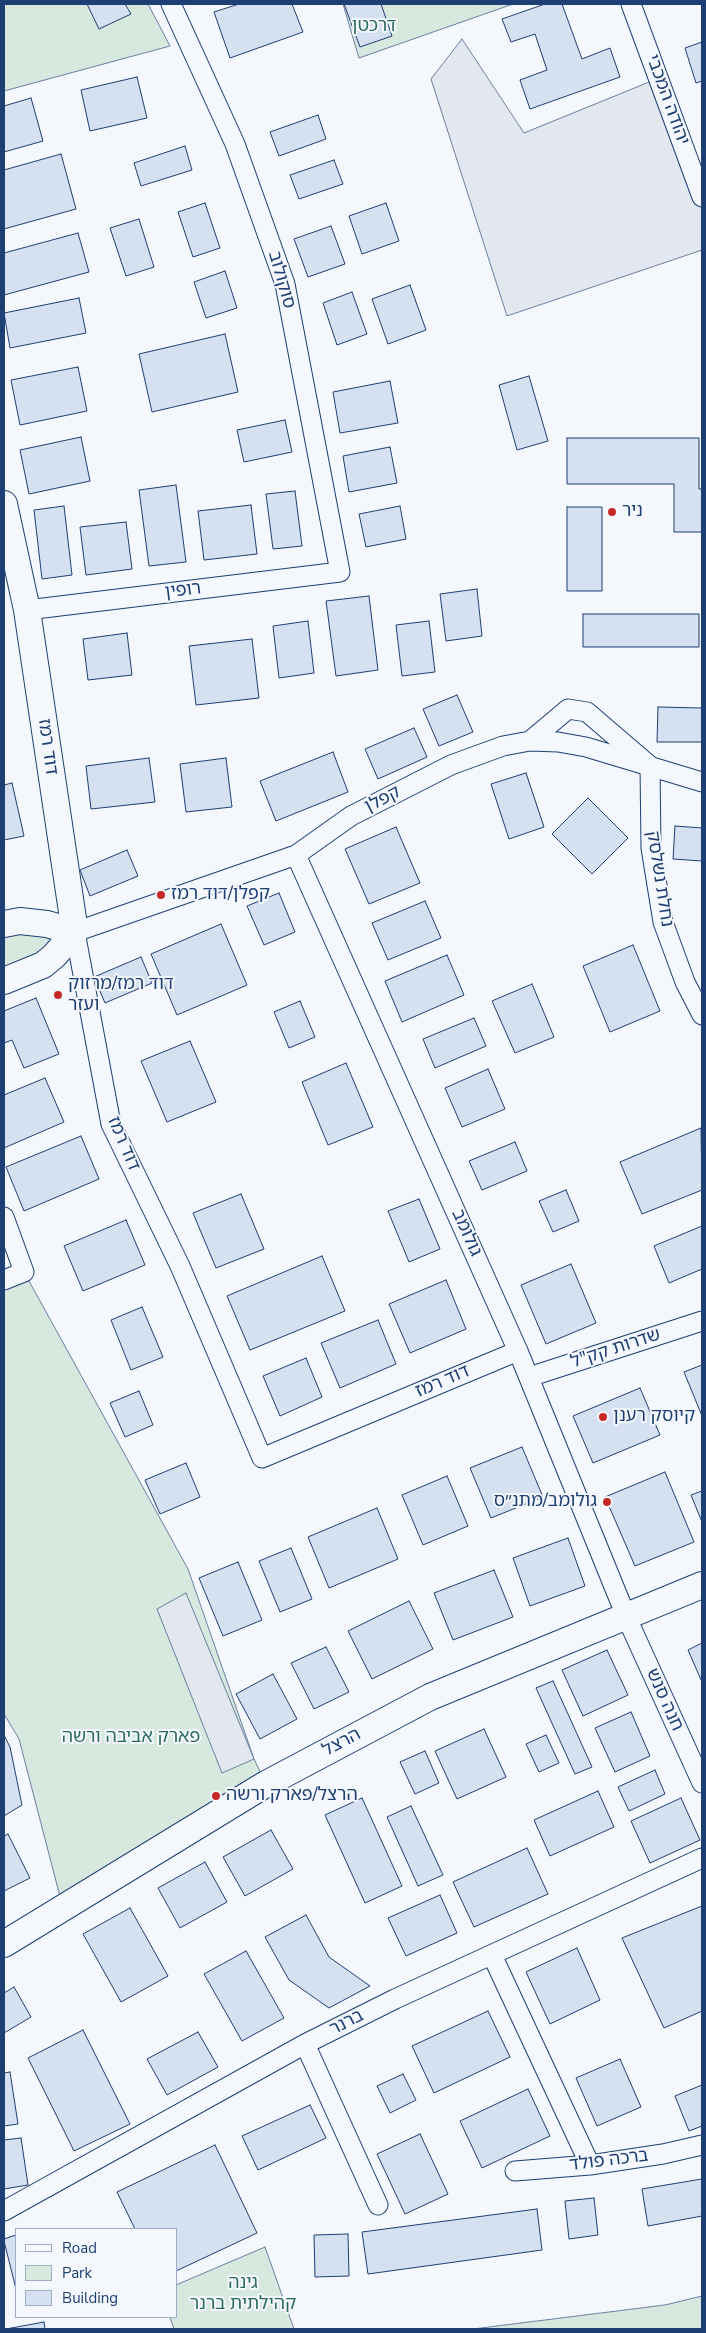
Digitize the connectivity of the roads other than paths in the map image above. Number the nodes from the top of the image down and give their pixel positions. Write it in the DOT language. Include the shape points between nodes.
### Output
graph roads {
  1 [pos="171,4"];
  2 [pos="631,4"];
  3 [pos="702,197"];
  4 [pos="4,504"];
  5 [pos="340,572"];
  6 [pos="27,610"];
  7 [pos="530,741"];
  8 [pos="650,766"];
  9 [pos="702,782"];
  10 [pos="296,855"];
  11 [pos="4,924"];
  12 [pos="75,932"];
  13 [pos="4,981"];
  14 [pos="702,1015"];
  15 [pos="4,1217"];
  16 [pos="4,1280"];
  17 [pos="702,1321"];
  18 [pos="518,1351"];
  19 [pos="529,1377"];
  20 [pos="702,1585"];
  21 [pos="626,1616"];
  22 [pos="702,1783"];
  23 [pos="702,1858"];
  24 [pos="4,1944"];
  25 [pos="492,1955"];
  26 [pos="306,2044"];
  27 [pos="702,2145"];
  28 [pos="590,2165"];
  29 [pos="515,2171"];
  30 [pos="378,2205"];
  31 [pos="4,2211"];
  1 -- 5 [label="street, סוקולוב" via="235,144 285,284"];
  2 -- 3 [label="street, יהודה המכבי"];
  4 -- 6 [label="street, דוד רמז"];
  5 -- 6 [label="street, רופין"];
  6 -- 12 [label="street, דוד רמז"];
  7 -- 8 [label="street, קפלן" via="586,747"];
  7 -- 8 [label="street" via="568,709 587,712"];
  7 -- 10 [label="street, קפלן" via="486,751 451,765 352,816"];
  8 -- 9 [label="street, קפלן"];
  8 -- 14 [label="street, נחלת נשלסק" via="651,848 662,922"];
  10 -- 12 [label="street, קפלן"];
  10 -- 18 [label="street, גולומב"];
  11 -- 12 [label="street" via="20,921 48,924"];
  12 -- 13 [label="street" via="44,966"];
  12 -- 18 [label="street, דוד רמז" via="111,1124 180,1266 262,1458"];
  15 -- 16 [label="street" via="24,1272"];
  17 -- 19 [label="street, שדרות קק\"ל"];
  18 -- 19 [label="street, גולומב"];
  19 -- 21 [label="street, גולומב"];
  20 -- 21 [label="street, הרצל"];
  21 -- 22 [label="street, חנה סנש"];
  21 -- 24 [label="street, הרצל" via="430,1697 266,1784"];
  23 -- 25 [label="street, ברנר"];
  25 -- 26 [label="street, ברנר"];
  25 -- 28 [label="street"];
  26 -- 30 [label="street"];
  26 -- 31 [label="street, ברנר"];
  27 -- 28 [label="street, ברכה פולד"];
  28 -- 29 [label="street, ברכה פולד"];
}
